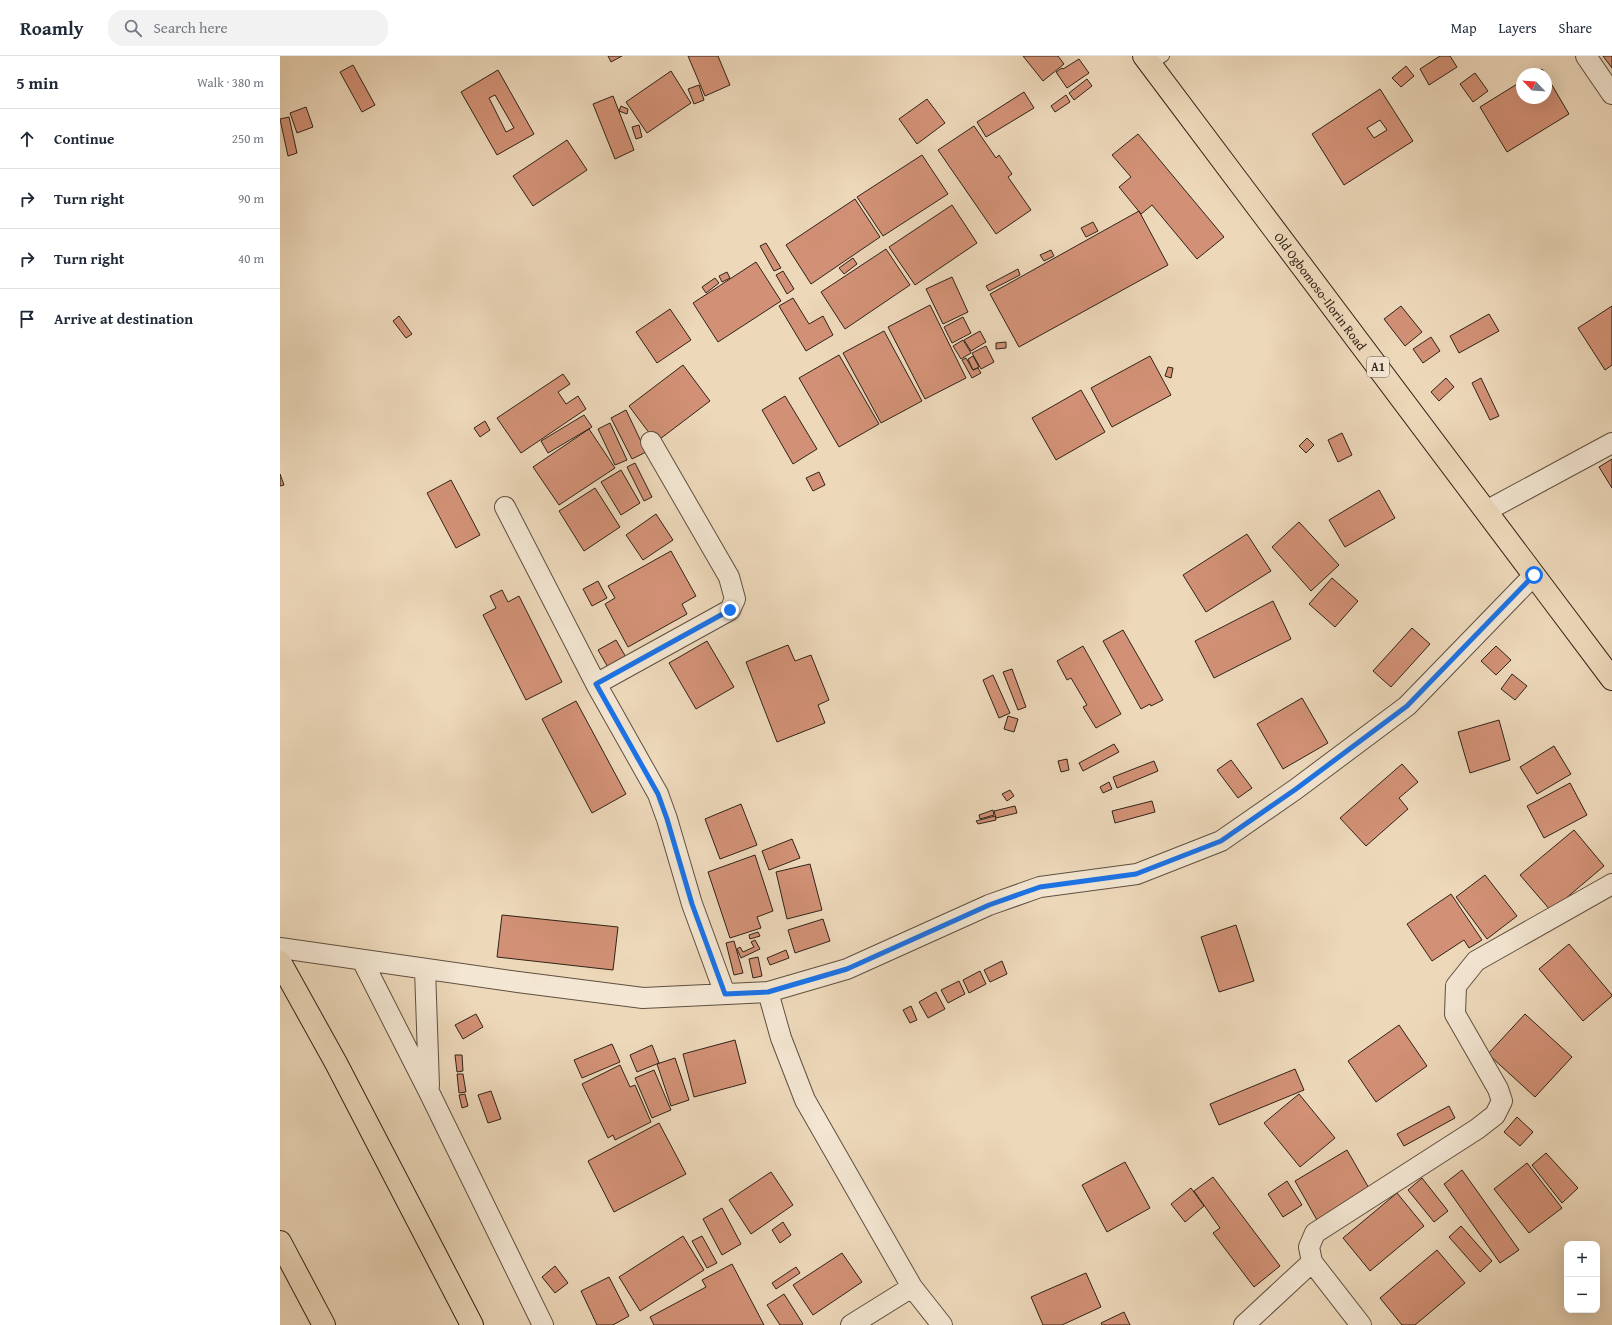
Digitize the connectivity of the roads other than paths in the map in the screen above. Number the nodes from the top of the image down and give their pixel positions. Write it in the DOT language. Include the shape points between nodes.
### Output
graph roads {
  1 [pos="1586,56"];
  2 [pos="1153,59"];
  3 [pos="1612,94"];
  4 [pos="651,442"];
  5 [pos="1612,443"];
  6 [pos="505,507"];
  7 [pos="1486,511"];
  8 [pos="1534,575"];
  9 [pos="1612,679"];
  10 [pos="596,684"];
  11 [pos="1612,884"];
  12 [pos="280,948"];
  13 [pos="362,960"];
  14 [pos="280,962"];
  15 [pos="425,969"];
  16 [pos="768,992"];
  17 [pos="725,994"];
  18 [pos="429,1092"];
  19 [pos="280,1242"];
  20 [pos="1312,1262"];
  21 [pos="912,1287"];
  22 [pos="324,1325"];
  23 [pos="472,1325"];
  24 [pos="543,1325"];
  25 [pos="851,1325"];
  26 [pos="942,1325"];
  27 [pos="1244,1325"];
  28 [pos="1361,1325"];
  1 -- 3 [label="street"];
  2 -- 7 [label="highway, Old Ogbomoso-Ilorin Road / A1"];
  4 -- 10 [label="street" via="729,577 735,599 730,610"];
  5 -- 7 [label="street"];
  6 -- 10 [label="street"];
  7 -- 8 [label="highway, Old Ogbomoso-Ilorin Road / A1"];
  8 -- 9 [label="highway, Old Ogbomoso-Ilorin Road / A1"];
  8 -- 16 [label="street" via="1407,706 1221,841 1136,874 1040,887 989,905 847,969"];
  10 -- 17 [label="street" via="658,794 692,904"];
  11 -- 20 [label="street" via="1476,961 1456,986 1455,1014 1498,1089 1502,1101 1495,1115 1315,1233 1309,1247"];
  12 -- 13 [label="street"];
  13 -- 15 [label="street"];
  13 -- 18 [label="street"];
  14 -- 23 [label="highway" via="336,1063"];
  15 -- 17 [label="street" via="643,998"];
  15 -- 18 [label="street"];
  16 -- 17 [label="street"];
  16 -- 21 [label="street" via="781,1038 805,1100"];
  18 -- 24 [label="street"];
  19 -- 22 [label="highway"];
  20 -- 27 [label="street"];
  20 -- 28 [label="street"];
  21 -- 25 [label="street"];
  21 -- 26 [label="street"];
}
